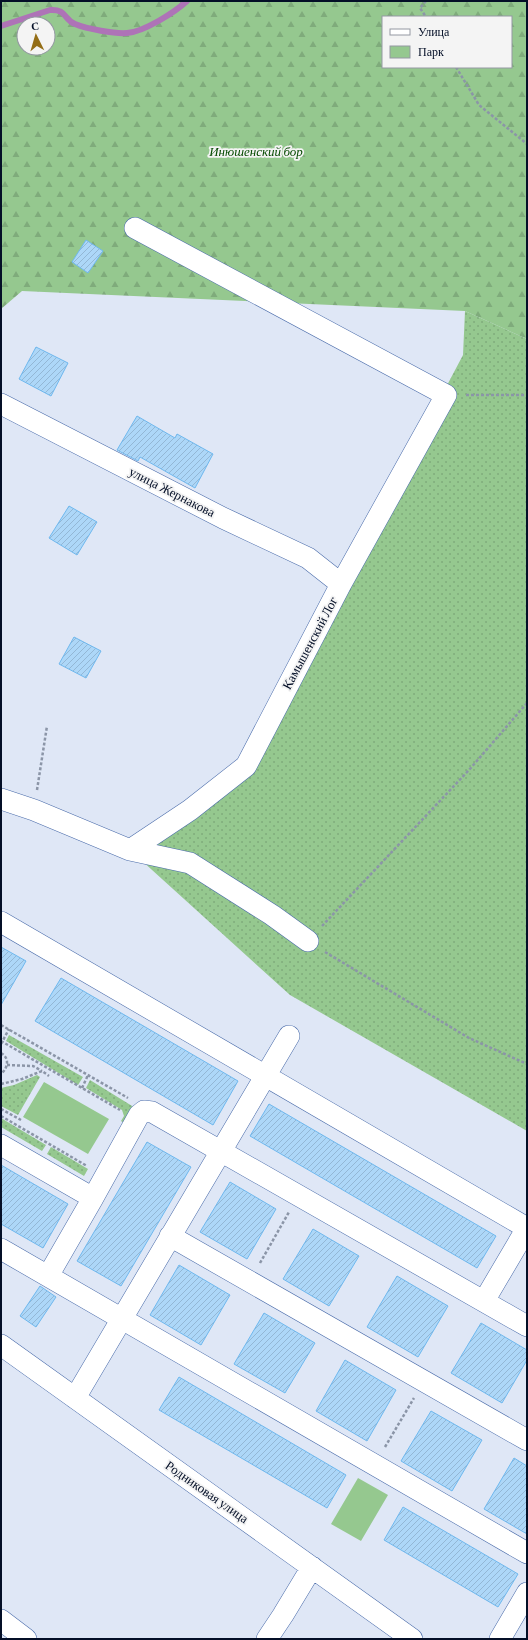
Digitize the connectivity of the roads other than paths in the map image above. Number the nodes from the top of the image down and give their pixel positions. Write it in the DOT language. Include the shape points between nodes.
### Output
graph roads {
  1 [pos="135,228"];
  2 [pos="1,404"];
  3 [pos="341,584"];
  4 [pos="1,799"];
  5 [pos="130,850"];
  6 [pos="1,922"];
  7 [pos="308,941"];
  8 [pos="289,1036"];
  9 [pos="265,1076"];
  10 [pos="1,1145"];
  11 [pos="221,1151"];
  12 [pos="93,1198"];
  13 [pos="527,1228"];
  14 [pos="170,1236"];
  15 [pos="1,1249"];
  16 [pos="48,1276"];
  17 [pos="484,1301"];
  18 [pos="122,1318"];
  19 [pos="527,1326"];
  20 [pos="1,1345"];
  21 [pos="74,1398"];
  22 [pos="527,1440"];
  23 [pos="527,1552"];
  24 [pos="312,1567"];
  25 [pos="527,1593"];
  26 [pos="1,1620"];
  27 [pos="26,1639"];
  28 [pos="266,1639"];
  29 [pos="412,1639"];
  30 [pos="500,1639"];
  1 -- 3 [label="street, Камышенский Лог" via="446,396"];
  2 -- 3 [label="street, улица Жернакова" via="223,518 308,558"];
  3 -- 5 [label="street, Камышенский Лог" via="246,766 190,810"];
  4 -- 5 [label="street"];
  5 -- 7 [label="street" via="190,863"];
  6 -- 9 [label="street"];
  8 -- 9 [label="street"];
  9 -- 11 [label="street"];
  9 -- 13 [label="street"];
  10 -- 12 [label="street"];
  11 -- 12 [label="street" via="152,1112 144,1111 139,1115"];
  11 -- 14 [label="street"];
  11 -- 17 [label="street"];
  12 -- 16 [label="street"];
  13 -- 17 [label="street"];
  14 -- 18 [label="street"];
  14 -- 22 [label="street"];
  15 -- 16 [label="street"];
  16 -- 18 [label="street"];
  17 -- 19 [label="street"];
  18 -- 21 [label="street"];
  18 -- 23 [label="street"];
  20 -- 21 [label="street, Родниковая улица"];
  21 -- 24 [label="street, Родниковая улица"];
  24 -- 28 [label="street"];
  24 -- 29 [label="street, Родниковая улица"];
  25 -- 30 [label="street"];
  26 -- 27 [label="street"];
}
